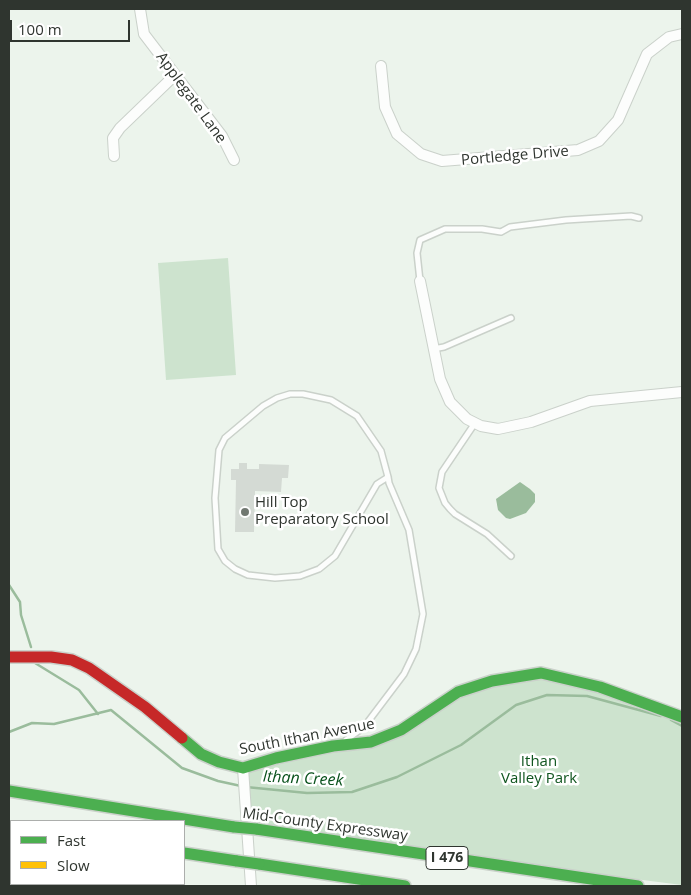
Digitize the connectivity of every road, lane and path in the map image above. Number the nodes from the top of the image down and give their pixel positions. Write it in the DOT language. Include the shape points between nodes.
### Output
graph roads {
  1 [pos="140,9"];
  2 [pos="682,34"];
  3 [pos="381,66"];
  4 [pos="175,75"];
  5 [pos="114,156"];
  6 [pos="234,160"];
  7 [pos="639,218"];
  8 [pos="420,281"];
  9 [pos="511,318"];
  10 [pos="433,349"];
  11 [pos="682,392"];
  12 [pos="476,423"];
  13 [pos="388,477"];
  14 [pos="511,556"];
  15 [pos="9,657"];
  16 [pos="682,717"];
  17 [pos="339,745"];
  18 [pos="242,768"];
  19 [pos="9,791"];
  20 [pos="185,853"];
  21 [pos="251,886"];
  22 [pos="405,886"];
  23 [pos="638,886"];
  1 -- 4 [label="street, Applegate Lane" via="144,34"];
  2 -- 3 [label="street, Portledge Drive" via="669,38 647,54 618,120 599,140 578,150 442,162 421,154 397,134 385,108"];
  4 -- 5 [label="street" via="120,128 114,138"];
  4 -- 6 [label="street, Applegate Lane" via="222,136"];
  7 -- 8 [label="lane" via="566,220 510,227 501,232 445,229 420,240"];
  8 -- 10 [label="street"];
  9 -- 10 [label="lane"];
  10 -- 12 [label="street" via="450,402 467,419"];
  11 -- 12 [label="street" via="590,401 531,422 498,429"];
  12 -- 14 [label="lane" via="442,472 439,488 445,503 455,514 487,534"];
  13 -- 13 [label="lane" via="381,451 357,416 331,400 303,394 277,398 225,438 219,450 215,498 218,549 224,560 248,575 275,578 300,576 319,570 335,556 377,484"];
  13 -- 17 [label="lane" via="409,530 423,614 416,649 404,674 364,727"];
  15 -- 18 [label="main road, South Ithan Avenue" via="51,657 72,660 89,668 145,707 201,754"];
  16 -- 17 [label="main road, South Ithan Avenue" via="600,687 541,673 492,681 458,692 401,730 371,742"];
  17 -- 18 [label="main road, South Ithan Avenue"];
  18 -- 21 [label="street"];
  19 -- 23 [label="main road, Mid-County Expressway / I 476, bridge"];
  20 -- 22 [label="main road, bridge"];
}
